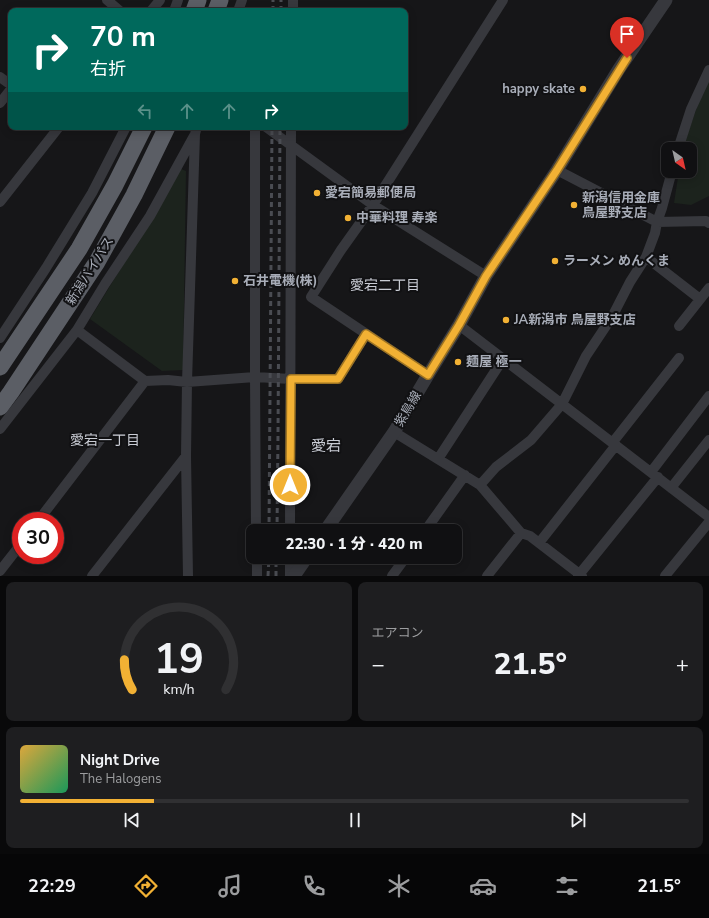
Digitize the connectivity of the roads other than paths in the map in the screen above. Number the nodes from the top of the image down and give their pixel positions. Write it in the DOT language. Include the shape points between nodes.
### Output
graph roads {
  1 [pos="107,0"];
  2 [pos="160,0"];
  3 [pos="503,0"];
  4 [pos="666,0"];
  5 [pos="116,8"];
  6 [pos="153,8"];
  7 [pos="709,70"];
  8 [pos="8,93"];
  9 [pos="0,103"];
  10 [pos="57,130"];
  11 [pos="124,130"];
  12 [pos="142,130"];
  13 [pos="166,130"];
  14 [pos="255,130"];
  15 [pos="270,130"];
  16 [pos="291,130"];
  17 [pos="196,131"];
  18 [pos="680,142"];
  19 [pos="291,146"];
  20 [pos="557,170"];
  21 [pos="670,178"];
  22 [pos="0,202"];
  23 [pos="373,205"];
  24 [pos="657,222"];
  25 [pos="709,223"];
  26 [pos="646,257"];
  27 [pos="486,276"];
  28 [pos="709,288"];
  29 [pos="700,299"];
  30 [pos="459,325"];
  31 [pos="679,326"];
  32 [pos="77,330"];
  33 [pos="366,334"];
  34 [pos="0,338"];
  35 [pos="503,358"];
  36 [pos="679,358"];
  37 [pos="0,367"];
  38 [pos="428,375"];
  39 [pos="255,377"];
  40 [pos="291,379"];
  41 [pos="145,381"];
  42 [pos="187,382"];
  43 [pos="709,396"];
  44 [pos="562,404"];
  45 [pos="0,407"];
  46 [pos="0,429"];
  47 [pos="394,432"];
  48 [pos="709,440"];
  49 [pos="614,444"];
  50 [pos="186,456"];
  51 [pos="438,459"];
  52 [pos="465,475"];
  53 [pos="655,475"];
  54 [pos="480,485"];
  55 [pos="672,488"];
  56 [pos="45,512"];
  57 [pos="709,516"];
  58 [pos="709,522"];
  59 [pos="256,524"];
  60 [pos="290,524"];
  61 [pos="330,524"];
  62 [pos="430,524"];
  63 [pos="521,533"];
  64 [pos="538,543"];
  65 [pos="12,556"];
  66 [pos="257,564"];
  67 [pos="290,564"];
  68 [pos="302,564"];
  69 [pos="401,564"];
  70 [pos="0,571"];
  71 [pos="92,576"];
  72 [pos="188,576"];
  73 [pos="257,576"];
  74 [pos="290,576"];
  75 [pos="294,576"];
  76 [pos="392,576"];
  77 [pos="487,576"];
  78 [pos="580,576"];
  79 [pos="666,576"];
  1 -- 5 [label="street"];
  2 -- 6 [label="street"];
  3 -- 23 [label="street"];
  4 -- 20 [label="street, 紫鳥線" via="619,69"];
  7 -- 18 [label="street" via="691,109"];
  8 -- 9 [label="street"];
  10 -- 22 [label="street"];
  11 -- 34 [label="street" via="89,199"];
  12 -- 37 [label="highway, 新潟バイパス" via="79,249"];
  13 -- 45 [label="highway, 新潟バイパス" via="97,262"];
  14 -- 39 [label="street"];
  15 -- 19 [label="street"];
  16 -- 19 [label="street"];
  17 -- 32 [label="street" via="150,216"];
  17 -- 42 [label="street"];
  19 -- 23 [label="street"];
  19 -- 40 [label="street"];
  20 -- 24 [label="street"];
  20 -- 27 [label="street, 紫鳥線"];
  21 -- 24 [label="street"];
  23 -- 27 [label="street"];
  23 -- 33 [label="street" via="311,297"];
  24 -- 25 [label="street"];
  24 -- 26 [label="street"];
  26 -- 29 [label="street"];
  26 -- 44 [label="street" via="612,317 586,356"];
  27 -- 30 [label="street, 紫鳥線"];
  28 -- 29 [label="street"];
  29 -- 31 [label="street"];
  30 -- 35 [label="street"];
  30 -- 38 [label="street, 紫鳥線"];
  32 -- 41 [label="street"];
  32 -- 46 [label="street"];
  33 -- 38 [label="street"];
  33 -- 40 [label="street" via="338,379"];
  35 -- 44 [label="street"];
  35 -- 51 [label="street"];
  36 -- 49 [label="street"];
  38 -- 47 [label="street, 紫鳥線"];
  39 -- 40 [label="street"];
  39 -- 42 [label="street"];
  39 -- 59 [label="street"];
  40 -- 60 [label="street"];
  41 -- 42 [label="street"];
  41 -- 56 [label="street"];
  42 -- 50 [label="street"];
  43 -- 53 [label="street"];
  44 -- 49 [label="street"];
  44 -- 54 [label="street" via="531,440 496,467"];
  47 -- 51 [label="street"];
  47 -- 61 [label="street, 紫鳥線"];
  48 -- 55 [label="street"];
  49 -- 53 [label="street"];
  49 -- 64 [label="street"];
  50 -- 71 [label="street"];
  50 -- 72 [label="street"];
  51 -- 52 [label="street"];
  52 -- 54 [label="street"];
  52 -- 62 [label="street"];
  53 -- 55 [label="street"];
  53 -- 78 [label="street"];
  54 -- 63 [label="street"];
  55 -- 57 [label="street"];
  58 -- 79 [label="street"];
  63 -- 64 [label="street"];
  63 -- 77 [label="street"];
  64 -- 78 [label="street"];
  65 -- 70 [label="street"];
  66 -- 73 [label="street"];
  67 -- 74 [label="street"];
  68 -- 75 [label="street"];
  69 -- 76 [label="street"];
}
